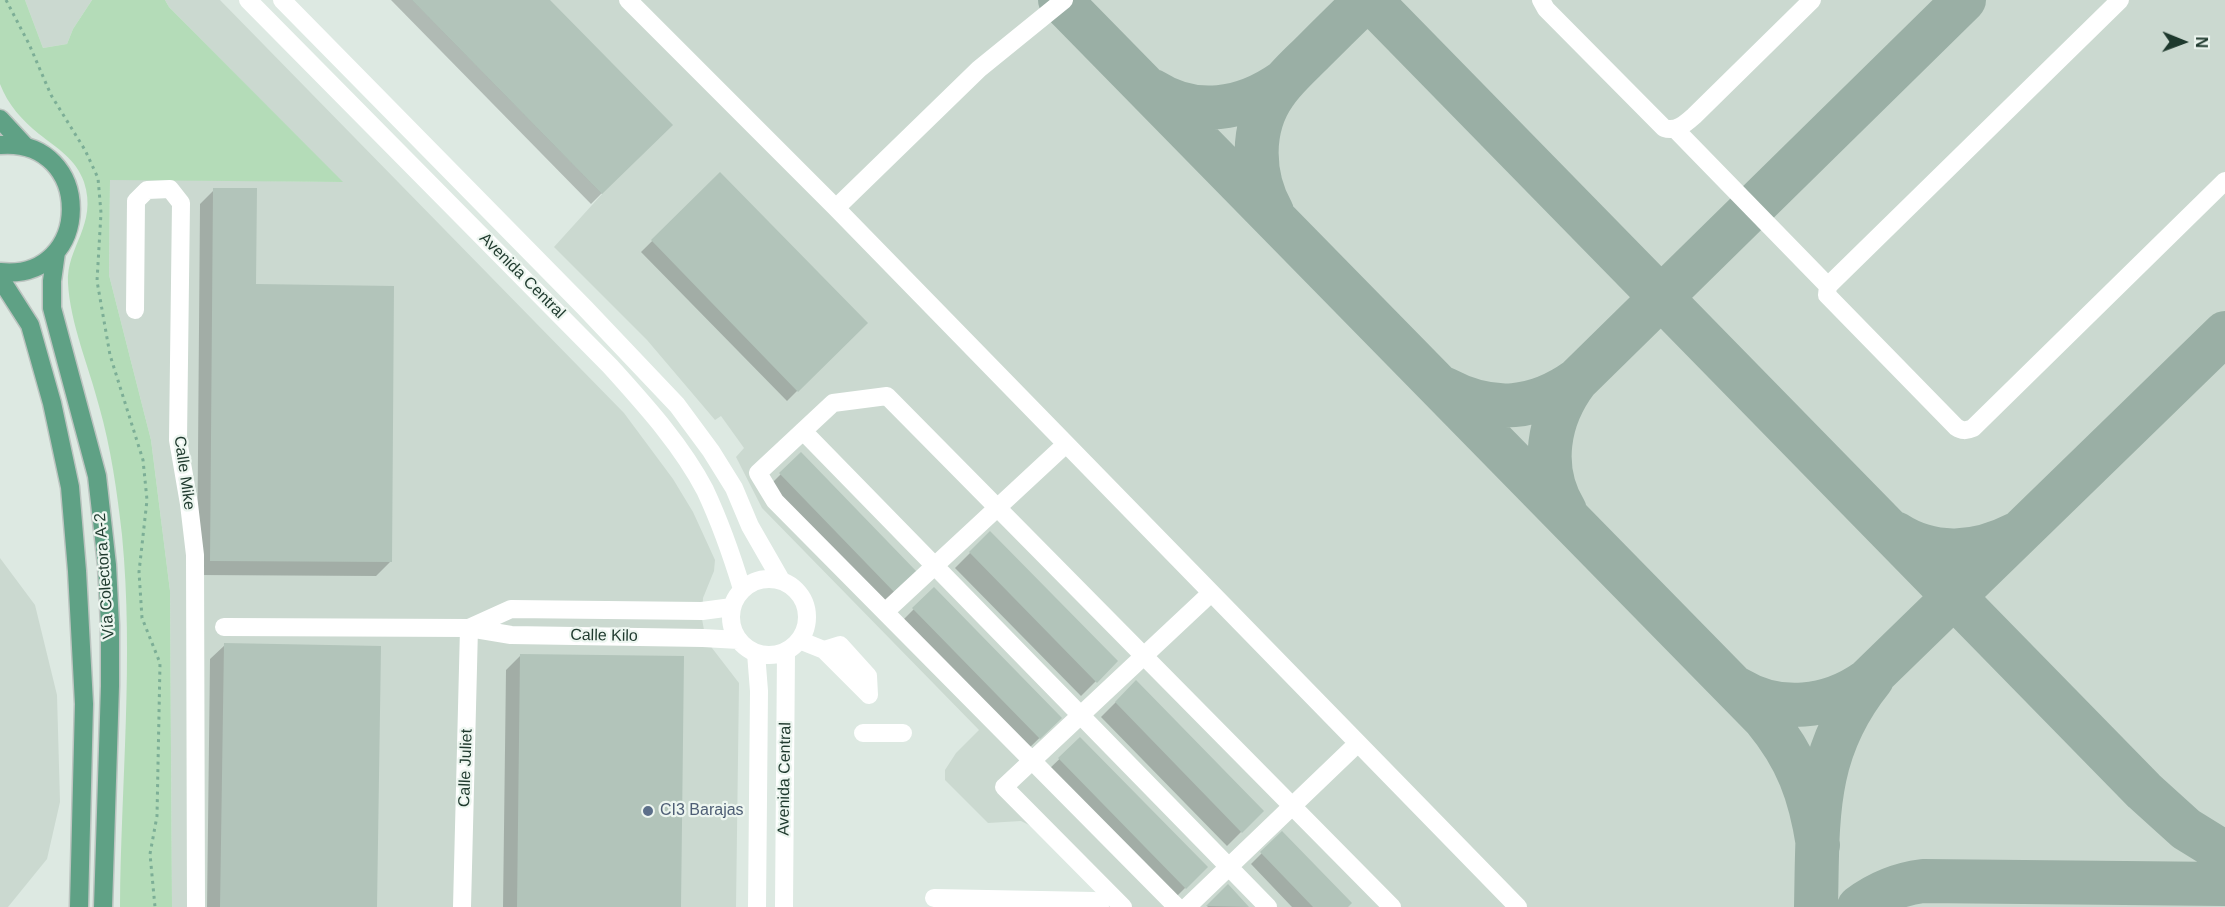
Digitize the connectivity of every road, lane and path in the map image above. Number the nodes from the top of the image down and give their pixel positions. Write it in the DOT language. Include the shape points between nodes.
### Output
graph roads {
  1 [pos="6,0"];
  2 [pos="248,0"];
  3 [pos="282,0"];
  4 [pos="628,0"];
  5 [pos="1064,0"];
  6 [pos="1541,0"];
  7 [pos="1812,0"];
  8 [pos="2120,0"];
  9 [pos="0,119"];
  10 [pos="1675,129"];
  11 [pos="0,145"];
  12 [pos="25,147"];
  13 [pos="2225,181"];
  14 [pos="836,208"];
  15 [pos="56,252"];
  16 [pos="0,272"];
  17 [pos="0,278"];
  18 [pos="1828,286"];
  19 [pos="135,310"];
  20 [pos="802,431"];
  21 [pos="1066,444"];
  22 [pos="998,508"];
  23 [pos="935,567"];
  24 [pos="781,580"];
  25 [pos="742,589"];
  26 [pos="1211,593"];
  27 [pos="732,607"];
  28 [pos="885,612"];
  29 [pos="224,627"];
  30 [pos="469,628"];
  31 [pos="739,640"];
  32 [pos="792,646"];
  33 [pos="832,647"];
  34 [pos="756,653"];
  35 [pos="1144,656"];
  36 [pos="1080,715"];
  37 [pos="863,732"];
  38 [pos="903,733"];
  39 [pos="1358,743"];
  40 [pos="1032,760"];
  41 [pos="1292,806"];
  42 [pos="1229,867"];
  43 [pos="934,898"];
  44 [pos="79,907"];
  45 [pos="103,907"];
  46 [pos="155,907"];
  47 [pos="196,907"];
  48 [pos="462,907"];
  49 [pos="757,907"];
  50 [pos="784,907"];
  51 [pos="1100,907"];
  52 [pos="1123,907"];
  53 [pos="1177,907"];
  54 [pos="1187,907"];
  55 [pos="1268,907"];
  56 [pos="1392,907"];
  57 [pos="1518,907"];
  1 -- 46 [label="path" via="51,95 98,177 101,213 97,281 110,355 142,460 147,500 140,572 142,618 160,663 157,816 150,854"];
  2 -- 25 [label="street, Avenida Central" via="610,366 666,430 704,490"];
  3 -- 24 [label="street, Avenida Central" via="677,405 734,488 750,526"];
  4 -- 14 [label="street"];
  5 -- 14 [label="street" via="979,69"];
  6 -- 10 [label="street" via="1664,128"];
  7 -- 10 [label="street" via="1694,116"];
  8 -- 18 [label="street"];
  9 -- 12 [label="main road"];
  10 -- 18 [label="street"];
  11 -- 12 [label="main road"];
  12 -- 15 [label="main road" via="53,163 70,190 71,223"];
  13 -- 18 [label="street" via="1968,430 1956,427 1827,295"];
  14 -- 21 [label="street"];
  15 -- 16 [label="main road" via="22,272"];
  15 -- 45 [label="main road, Vía Colectora A-2" via="52,308 97,476 107,565 110,686"];
  17 -- 44 [label="main road" via="30,325 70,487 84,704"];
  19 -- 47 [label="street, Calle Mike" via="136,201 147,190 170,189 180,203 178,440 195,555"];
  20 -- 22 [label="street" via="833,403 887,396"];
  20 -- 23 [label="street"];
  20 -- 28 [label="street" via="758,472 775,501"];
  21 -- 22 [label="street"];
  21 -- 26 [label="street"];
  22 -- 23 [label="street"];
  22 -- 35 [label="street"];
  23 -- 28 [label="street"];
  23 -- 36 [label="street"];
  24 -- 25 [label="street" via="768,578"];
  24 -- 32 [label="street" via="803,598 807,612 806,625"];
  25 -- 27 [label="street"];
  26 -- 35 [label="street"];
  26 -- 39 [label="street"];
  27 -- 30 [label="street, Calle Kilo" via="702,611 511,609"];
  27 -- 31 [label="street" via="731,624"];
  28 -- 40 [label="street"];
  29 -- 30 [label="street, Calle Kilo"];
  30 -- 31 [label="street, Calle Kilo" via="511,635"];
  30 -- 48 [label="street, Calle Juliet"];
  31 -- 34 [label="street"];
  32 -- 33 [label="street"];
  32 -- 34 [label="street" via="769,655"];
  32 -- 50 [label="street, Avenida Central"];
  34 -- 49 [label="street, Avenida Central"];
  35 -- 36 [label="street"];
  35 -- 41 [label="street"];
  36 -- 40 [label="street"];
  36 -- 42 [label="street"];
  37 -- 38 [label="street"];
  39 -- 41 [label="street"];
  39 -- 57 [label="street"];
  40 -- 52 [label="street" via="1004,787"];
  40 -- 53 [label="street"];
  41 -- 42 [label="street"];
  41 -- 56 [label="street"];
  42 -- 54 [label="street"];
  42 -- 55 [label="street"];
  43 -- 51 [label="street" via="1094,901"];
}
